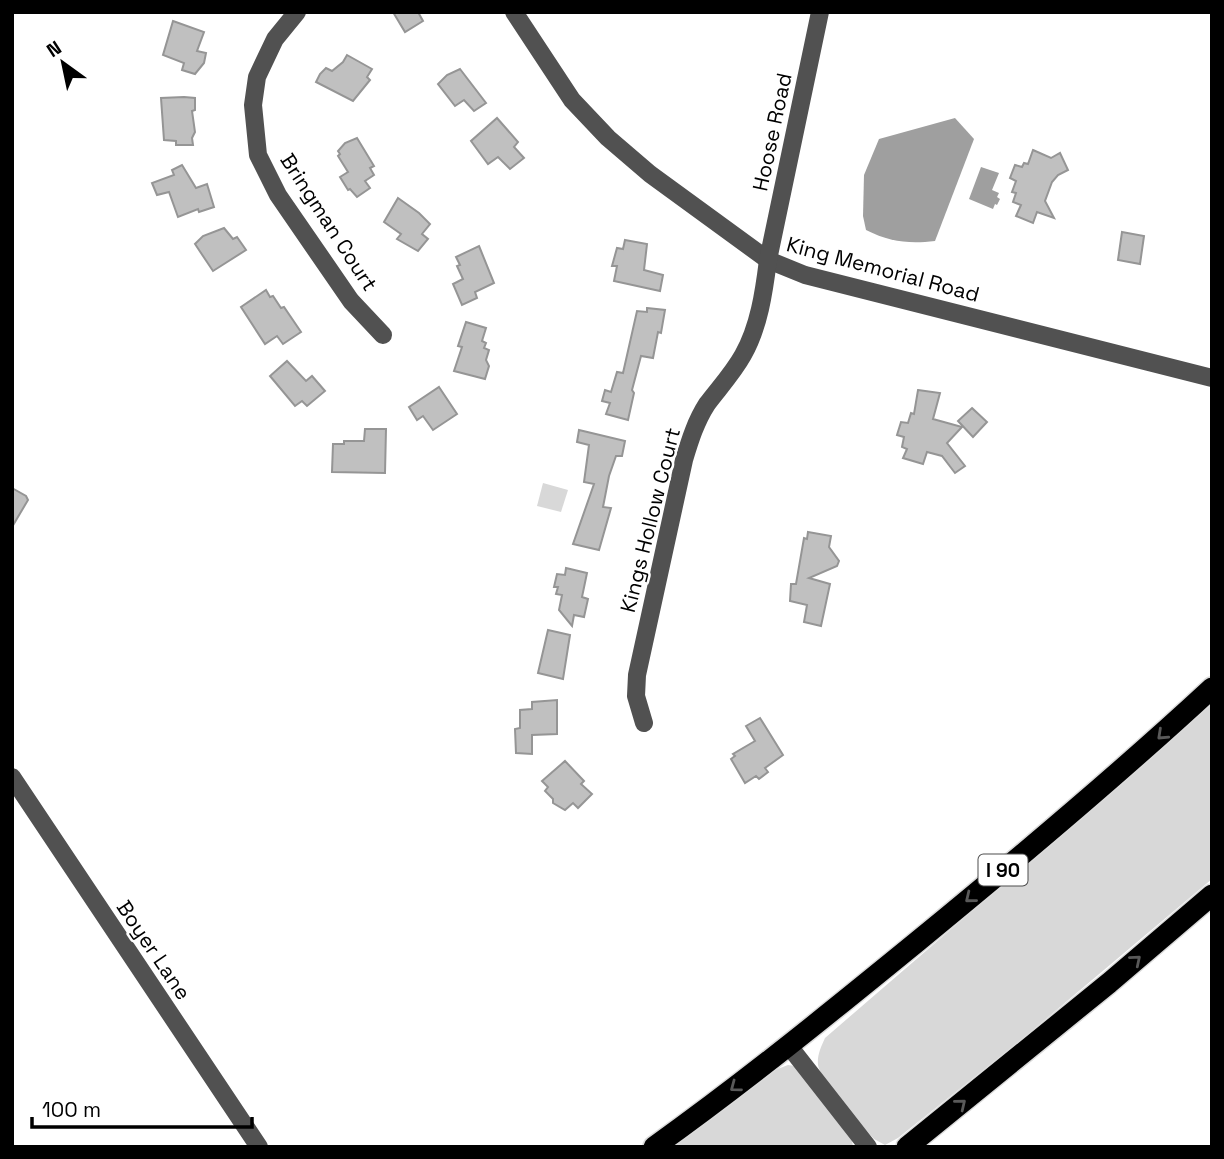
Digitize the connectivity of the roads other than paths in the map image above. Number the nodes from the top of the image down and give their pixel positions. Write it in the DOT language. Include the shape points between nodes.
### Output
graph roads {
  1 [pos="297,12"];
  2 [pos="514,12"];
  3 [pos="820,12"];
  4 [pos="768,260"];
  5 [pos="383,334"];
  6 [pos="1212,379"];
  7 [pos="1212,688"];
  8 [pos="644,723"];
  9 [pos="12,777"];
  10 [pos="1212,895"];
  11 [pos="789,1046"];
  12 [pos="259,1147"];
  13 [pos="654,1147"];
  14 [pos="868,1147"];
  15 [pos="907,1147"];
  1 -- 5 [label="street, Bringman Court" via="275,39 257,77 253,105 258,155 278,195 351,301"];
  2 -- 4 [label="street, King Memorial Road" via="572,100 608,138"];
  3 -- 4 [label="street, Hoose Road"];
  4 -- 6 [label="street, King Memorial Road" via="804,275"];
  4 -- 8 [label="street, Kings Hollow Court" via="753,333 743,356 705,407 684,460 637,675 636,696"];
  7 -- 11 [label="highway, I 90, one-way" via="1131,763"];
  9 -- 12 [label="street, Boyer Lane"];
  15 -- 10 [label="highway, one-way"];
  11 -- 13 [label="highway, I 90, one-way"];
  11 -- 14 [label="street"];
}
